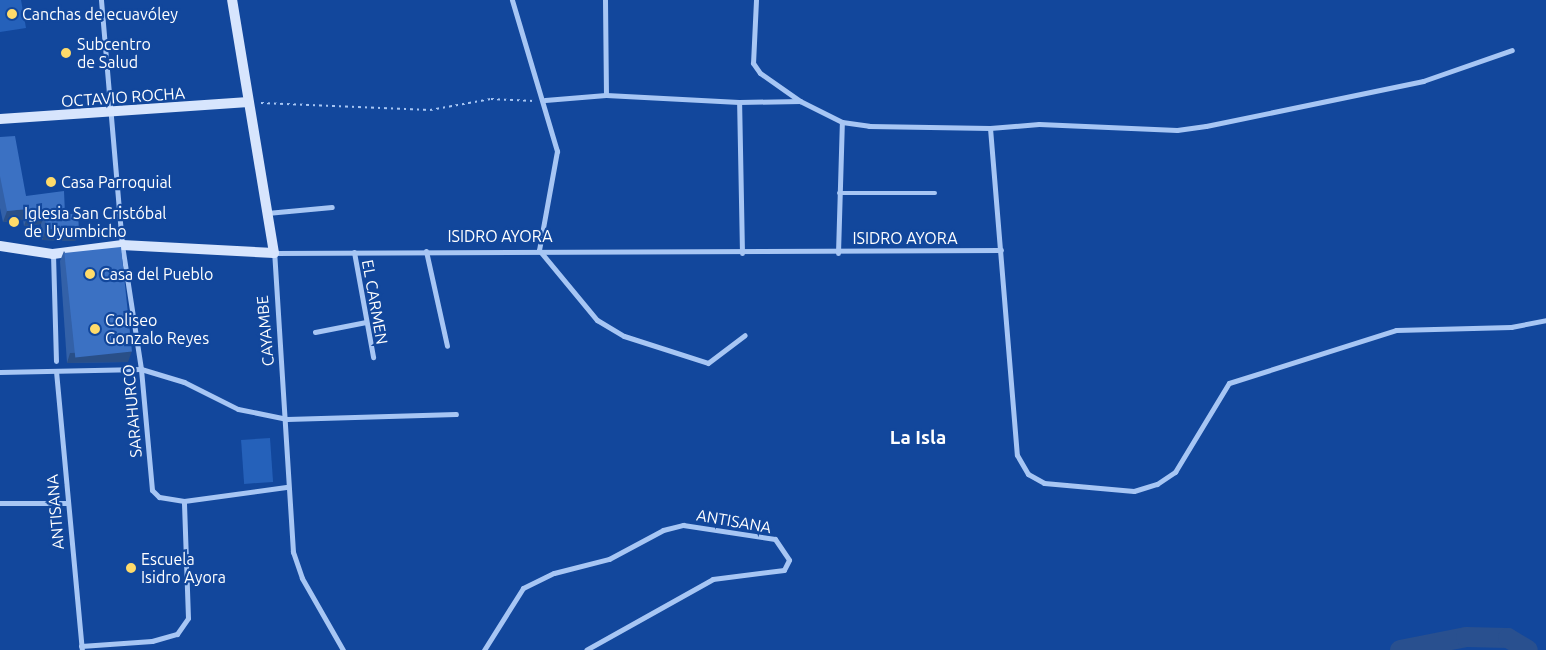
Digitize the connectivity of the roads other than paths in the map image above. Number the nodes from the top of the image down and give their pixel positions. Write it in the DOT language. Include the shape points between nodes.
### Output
graph roads {
  1 [pos="101,0"];
  2 [pos="232,0"];
  3 [pos="512,0"];
  4 [pos="605,0"];
  5 [pos="756,0"];
  6 [pos="1512,50"];
  7 [pos="606,95"];
  8 [pos="545,100"];
  9 [pos="800,100"];
  10 [pos="248,102"];
  11 [pos="739,102"];
  12 [pos="114,114"];
  13 [pos="0,119"];
  14 [pos="842,122"];
  15 [pos="990,128"];
  16 [pos="839,193"];
  17 [pos="935,193"];
  18 [pos="332,207"];
  19 [pos="266,213"];
  20 [pos="122,245"];
  21 [pos="0,246"];
  22 [pos="539,250"];
  23 [pos="1001,250"];
  24 [pos="426,251"];
  25 [pos="354,252"];
  26 [pos="274,253"];
  27 [pos="742,253"];
  28 [pos="838,253"];
  29 [pos="53,254"];
  30 [pos="1546,320"];
  31 [pos="366,322"];
  32 [pos="316,332"];
  33 [pos="745,335"];
  34 [pos="446,346"];
  35 [pos="373,357"];
  36 [pos="56,361"];
  37 [pos="141,369"];
  38 [pos="56,371"];
  39 [pos="0,372"];
  40 [pos="456,414"];
  41 [pos="287,419"];
  42 [pos="286,487"];
  43 [pos="184,500"];
  44 [pos="0,503"];
  45 [pos="66,503"];
  46 [pos="82,648"];
  47 [pos="343,650"];
  48 [pos="484,650"];
  49 [pos="586,650"];
  1 -- 12 [label="street, SARAHURCO"];
  2 -- 10 [label="street, CAYAMBE"];
  3 -- 8 [label="street"];
  4 -- 7 [label="street"];
  5 -- 9 [label="street" via="753,63 760,73"];
  6 -- 15 [label="street" via="1422,81 1206,126 1177,130 1039,124"];
  7 -- 8 [label="street"];
  7 -- 11 [label="street"];
  8 -- 22 [label="street" via="557,151"];
  9 -- 11 [label="street"];
  9 -- 14 [label="street"];
  10 -- 12 [label="street, OCTAVIO ROCHA"];
  10 -- 19 [label="street, CAYAMBE"];
  11 -- 27 [label="street"];
  12 -- 13 [label="street, OCTAVIO ROCHA"];
  12 -- 20 [label="street, SARAHURCO"];
  14 -- 15 [label="street" via="918,129"];
  14 -- 16 [label="street"];
  15 -- 23 [label="street"];
  16 -- 17 [label="lane"];
  16 -- 28 [label="street"];
  18 -- 19 [label="street"];
  19 -- 26 [label="street, CAYAMBE"];
  20 -- 26 [label="street, ISIDRO AYORA"];
  20 -- 29 [label="street, ISIDRO AYORA"];
  20 -- 37 [label="street, SARAHURCO"];
  21 -- 29 [label="street, ISIDRO AYORA"];
  22 -- 24 [label="street, ISIDRO AYORA"];
  22 -- 27 [label="street, ISIDRO AYORA"];
  22 -- 33 [label="street" via="596,320 624,336 708,363"];
  23 -- 28 [label="street, ISIDRO AYORA"];
  23 -- 30 [label="street" via="1017,455 1028,474 1044,483 1134,491 1157,484 1175,472 1190,452 1229,383 1344,344 1423,327 1511,327"];
  24 -- 25 [label="street, ISIDRO AYORA"];
  24 -- 34 [label="street"];
  25 -- 26 [label="street, ISIDRO AYORA"];
  25 -- 31 [label="street, EL CARMEN"];
  26 -- 41 [label="street, CAYAMBE"];
  27 -- 28 [label="street, ISIDRO AYORA"];
  29 -- 36 [label="street"];
  31 -- 32 [label="street"];
  31 -- 35 [label="street, EL CARMEN"];
  37 -- 38 [label="street"];
  37 -- 41 [label="street" via="184,382 238,409"];
  37 -- 43 [label="street, SARAHURCO" via="152,490 159,497"];
  38 -- 39 [label="street"];
  38 -- 45 [label="street, ANTISANA"];
  40 -- 41 [label="street"];
  41 -- 42 [label="street, CAYAMBE"];
  42 -- 43 [label="street, SARAHURCO"];
  42 -- 47 [label="street, CAYAMBE" via="297,565"];
  43 -- 46 [label="street" via="187,624 177,634 152,641"];
  44 -- 45 [label="street"];
  45 -- 46 [label="street, ANTISANA"];
  48 -- 49 [label="street, ANTISANA" via="523,588 554,573 609,559 663,530 683,525 775,539 789,560 784,570 713,579"];
}
